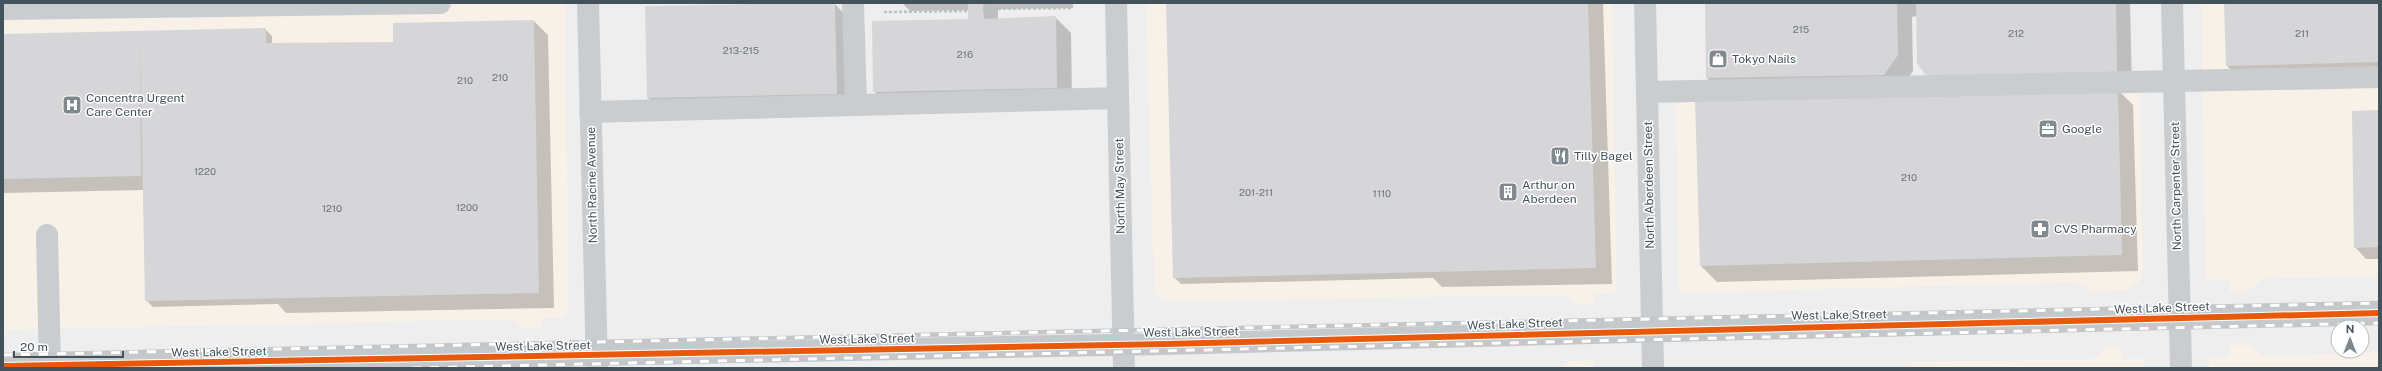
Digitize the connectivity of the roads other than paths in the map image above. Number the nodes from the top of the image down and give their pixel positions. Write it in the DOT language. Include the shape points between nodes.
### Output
graph roads {
  1 [pos="440,3"];
  2 [pos="588,3"];
  3 [pos="1116,3"];
  4 [pos="1645,3"];
  5 [pos="2172,3"];
  6 [pos="853,7"];
  7 [pos="3,9"];
  8 [pos="2379,77"];
  9 [pos="2174,82"];
  10 [pos="1648,92"];
  11 [pos="1118,98"];
  12 [pos="856,105"];
  13 [pos="590,112"];
  14 [pos="47,235"];
  15 [pos="2379,313"];
  16 [pos="2179,319"];
  17 [pos="1652,331"];
  18 [pos="1124,344"];
  19 [pos="596,362"];
  20 [pos="50,365"];
  21 [pos="203,365"];
  22 [pos="3,366"];
  23 [pos="1124,368"];
  24 [pos="1653,368"];
  25 [pos="2181,368"];
  1 -- 7 [label="street"];
  2 -- 13 [label="street, North Racine Avenue"];
  3 -- 11 [label="street, North May Street"];
  4 -- 10 [label="street, North Aberdeen Street"];
  5 -- 9 [label="street, North Carpenter Street"];
  6 -- 12 [label="street"];
  8 -- 9 [label="street"];
  9 -- 10 [label="street"];
  9 -- 16 [label="street, North Carpenter Street"];
  10 -- 17 [label="street, North Aberdeen Street"];
  11 -- 12 [label="street"];
  11 -- 18 [label="street, North May Street"];
  12 -- 13 [label="street"];
  13 -- 19 [label="street, North Racine Avenue"];
  14 -- 20 [label="street"];
  15 -- 16 [label="main road, West Lake Street"];
  16 -- 17 [label="main road, West Lake Street"];
  16 -- 25 [label="street, North Carpenter Street"];
  17 -- 18 [label="main road, West Lake Street"];
  17 -- 24 [label="street, North Aberdeen Street"];
  18 -- 19 [label="main road, West Lake Street"];
  18 -- 23 [label="street, North May Street"];
  19 -- 21 [label="main road, West Lake Street"];
  20 -- 21 [label="main road, West Lake Street"];
  20 -- 22 [label="main road, West Lake Street"];
}
